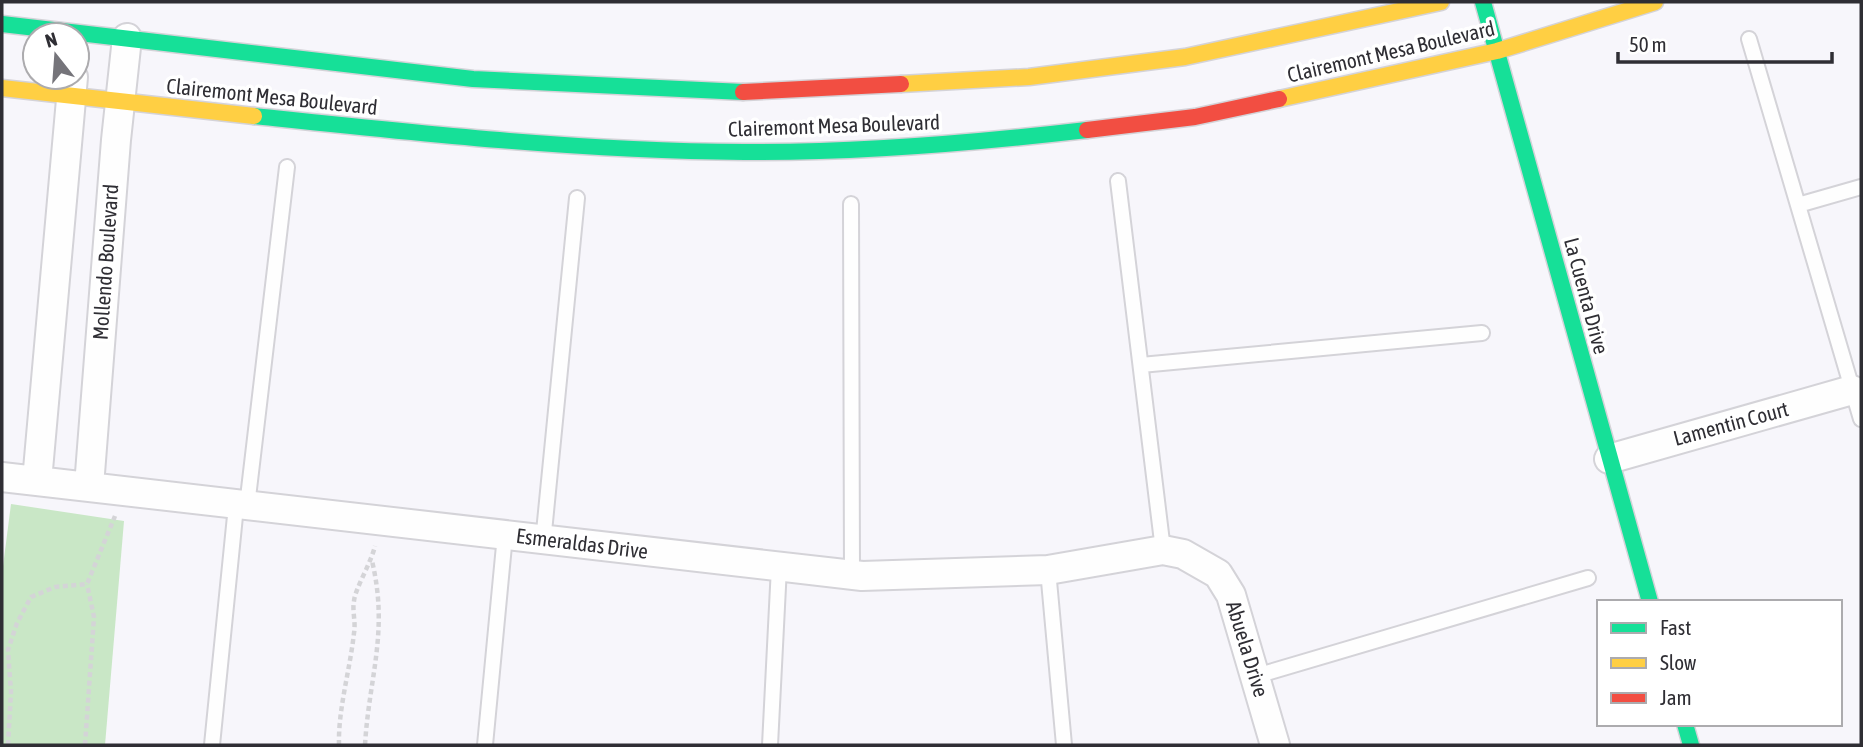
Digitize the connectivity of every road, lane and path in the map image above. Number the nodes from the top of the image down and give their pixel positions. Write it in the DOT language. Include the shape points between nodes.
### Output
graph roads {
  1 [pos="1441,2"];
  2 [pos="1483,2"];
  3 [pos="1655,2"];
  4 [pos="2,24"];
  5 [pos="21,27"];
  6 [pos="91,36"];
  7 [pos="127,38"];
  8 [pos="1749,39"];
  9 [pos="1497,51"];
  10 [pos="2,88"];
  11 [pos="21,88"];
  12 [pos="71,91"];
  13 [pos="84,91"];
  14 [pos="120,102"];
  15 [pos="287,167"];
  16 [pos="1118,181"];
  17 [pos="1861,187"];
  18 [pos="578,198"];
  19 [pos="851,204"];
  20 [pos="1798,205"];
  21 [pos="1482,333"];
  22 [pos="1141,365"];
  23 [pos="1857,392"];
  24 [pos="1861,419"];
  25 [pos="1609,459"];
  26 [pos="2,477"];
  27 [pos="37,481"];
  28 [pos="89,486"];
  29 [pos="124,492"];
  30 [pos="242,506"];
  31 [pos="381,521"];
  32 [pos="505,535"];
  33 [pos="543,542"];
  34 [pos="1163,550"];
  35 [pos="372,561"];
  36 [pos="779,567"];
  37 [pos="1048,570"];
  38 [pos="852,575"];
  39 [pos="1588,578"];
  40 [pos="87,584"];
  41 [pos="1649,600"];
  42 [pos="1256,676"];
  43 [pos="1686,726"];
  44 [pos="8,745"];
  45 [pos="85,745"];
  46 [pos="212,745"];
  47 [pos="339,745"];
  48 [pos="365,745"];
  49 [pos="485,745"];
  50 [pos="771,745"];
  51 [pos="1064,745"];
  52 [pos="1275,745"];
  53 [pos="1691,745"];
  1 -- 7 [label="main road, Clairemont Mesa Boulevard" via="1185,57 1029,77 744,92 473,79"];
  2 -- 9 [label="main road, La Cuenta Drive"];
  3 -- 9 [label="main road, Clairemont Mesa Boulevard"];
  4 -- 5 [label="main road, Clairemont Mesa Boulevard"];
  6 -- 7 [label="main road, Clairemont Mesa Boulevard"];
  7 -- 14 [label="street, Mollendo Boulevard"];
  8 -- 20 [label="lane"];
  9 -- 14 [label="main road, Clairemont Mesa Boulevard" via="1195,117 1035,136 744,152 468,139"];
  9 -- 25 [label="main road, La Cuenta Drive"];
  10 -- 11 [label="main road, Clairemont Mesa Boulevard"];
  12 -- 27 [label="street"];
  13 -- 14 [label="main road, Clairemont Mesa Boulevard"];
  14 -- 28 [label="street, Mollendo Boulevard"];
  15 -- 30 [label="lane"];
  16 -- 22 [label="lane"];
  17 -- 20 [label="lane"];
  18 -- 33 [label="lane"];
  19 -- 38 [label="lane"];
  20 -- 23 [label="lane"];
  21 -- 22 [label="lane"];
  22 -- 34 [label="lane"];
  23 -- 24 [label="lane"];
  23 -- 25 [label="street, Lamentin Court"];
  25 -- 41 [label="main road, La Cuenta Drive"];
  26 -- 27 [label="street, Esmeraldas Drive"];
  27 -- 28 [label="street, Esmeraldas Drive"];
  28 -- 29 [label="street, Esmeraldas Drive"];
  29 -- 30 [label="street, Esmeraldas Drive"];
  29 -- 40 [label="path"];
  30 -- 31 [label="street, Esmeraldas Drive"];
  30 -- 46 [label="lane"];
  31 -- 32 [label="street, Esmeraldas Drive"];
  31 -- 35 [label="path"];
  32 -- 33 [label="street, Esmeraldas Drive"];
  32 -- 49 [label="lane"];
  33 -- 36 [label="street, Esmeraldas Drive"];
  34 -- 37 [label="street, Esmeraldas Drive"];
  34 -- 42 [label="street, Abuela Drive" via="1183,554 1218,575 1231,595"];
  35 -- 47 [label="path" via="354,599 355,629 338,724"];
  35 -- 48 [label="path" via="380,632"];
  36 -- 38 [label="street, Esmeraldas Drive"];
  36 -- 50 [label="lane"];
  37 -- 38 [label="street, Esmeraldas Drive"];
  37 -- 51 [label="lane"];
  39 -- 42 [label="lane"];
  40 -- 44 [label="path" via="55,587 31,597 16,623 8,649"];
  40 -- 45 [label="path" via="94,617"];
  42 -- 52 [label="street, Abuela Drive"];
  43 -- 53 [label="main road"];
}
